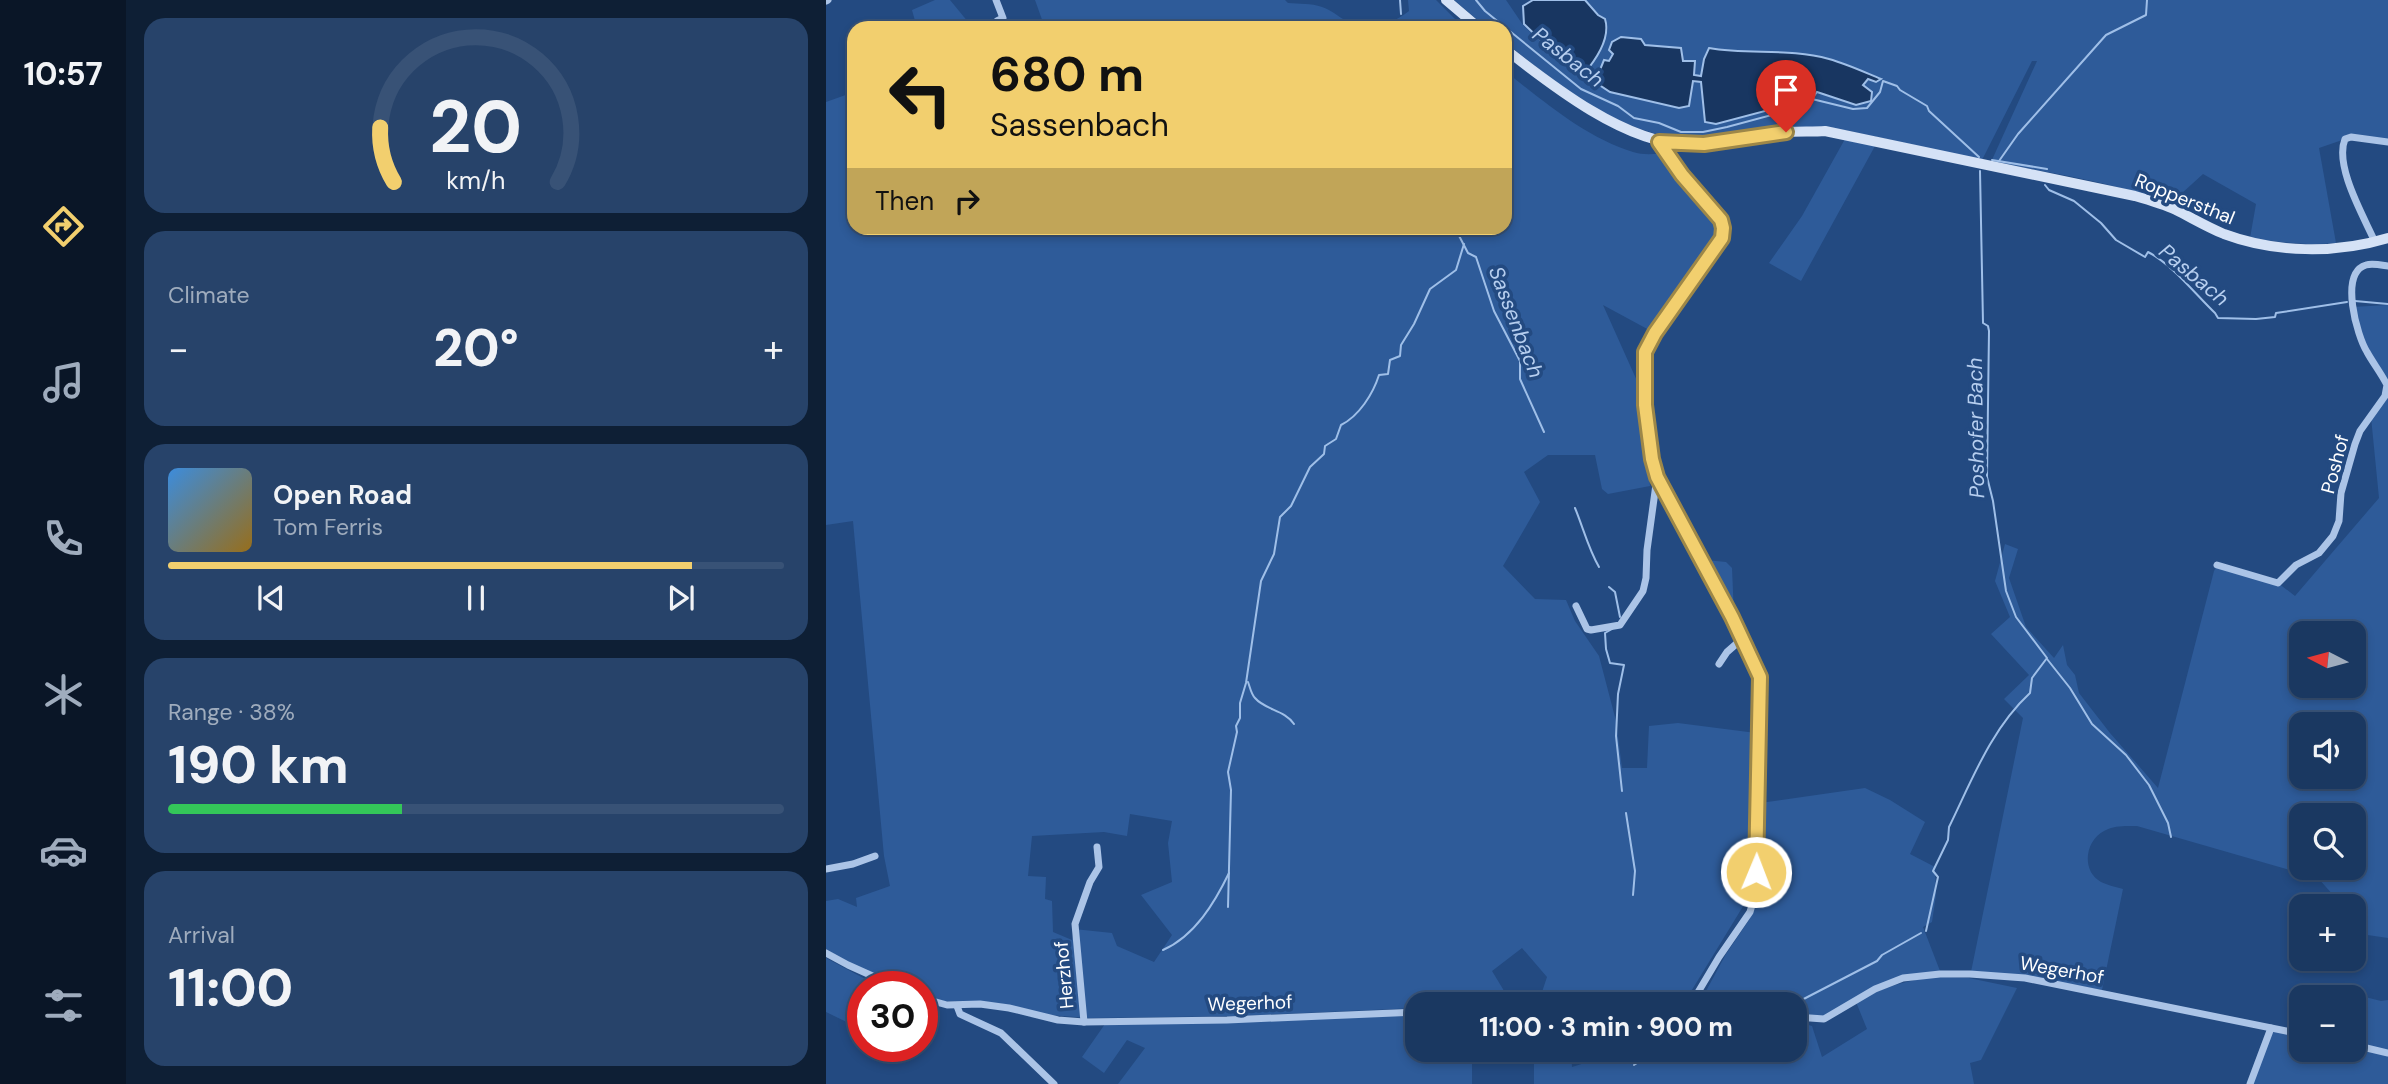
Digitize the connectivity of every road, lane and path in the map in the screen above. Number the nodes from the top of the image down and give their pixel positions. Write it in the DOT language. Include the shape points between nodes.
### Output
graph roads {
  1 [pos="996,0"];
  2 [pos="1446,0"];
  3 [pos="997,21"];
  4 [pos="1471,21"];
  5 [pos="1512,53"];
  6 [pos="1659,142"];
  7 [pos="2388,142"];
  8 [pos="2384,240"];
  9 [pos="2388,266"];
  10 [pos="1657,477"];
  11 [pos="2217,565"];
  12 [pos="1576,606"];
  13 [pos="1743,638"];
  14 [pos="1719,664"];
  15 [pos="1097,847"];
  16 [pos="875,856"];
  17 [pos="826,869"];
  18 [pos="826,953"];
  19 [pos="861,971"];
  20 [pos="1698,992"];
  21 [pos="938,1003"];
  22 [pos="957,1006"];
  23 [pos="1405,1013"];
  24 [pos="1807,1018"];
  25 [pos="1084,1022"];
  26 [pos="2271,1028"];
  27 [pos="2289,1032"];
  28 [pos="2366,1048"];
  29 [pos="2388,1053"];
  30 [pos="1054,1084"];
  31 [pos="2250,1084"];
  1 -- 3 [label="street" via="1003,18"];
  2 -- 4 [label="main road"];
  5 -- 6 [label="main road, Roppersthal" via="1571,97"];
  6 -- 8 [label="main road, Roppersthal" via="1704,144 1825,131 2135,196 2224,234 2267,246 2336,248"];
  6 -- 10 [label="street" via="1723,228 1722,238 1645,352 1645,405"];
  7 -- 8 [label="street, Roppersthal" via="2351,137 2342,147 2350,185"];
  9 -- 11 [label="street, Poshof" via="2362,267 2353,285 2352,307 2359,335 2387,385 2385,396 2357,438 2333,536 2319,553 2295,565 2278,583"];
  10 -- 12 [label="street" via="1646,578 1627,617 1620,625 1587,629"];
  10 -- 13 [label="street"];
  13 -- 14 [label="street"];
  13 -- 20 [label="street" via="1760,677 1756,891 1750,912"];
  15 -- 25 [label="street, Herzhof" via="1099,867 1075,924"];
  16 -- 17 [label="street"];
  18 -- 19 [label="street"];
  21 -- 22 [label="street"];
  22 -- 25 [label="street, Wegerhof" via="980,1004"];
  22 -- 30 [label="street" via="960,1014 1001,1033"];
  23 -- 25 [label="street, Wegerhof"];
  24 -- 26 [label="street, Wegerhof" via="1824,1019 1903,978 1970,974 2025,978"];
  26 -- 27 [label="street, Wegerhof"];
  26 -- 31 [label="street"];
  28 -- 29 [label="street"];
}
